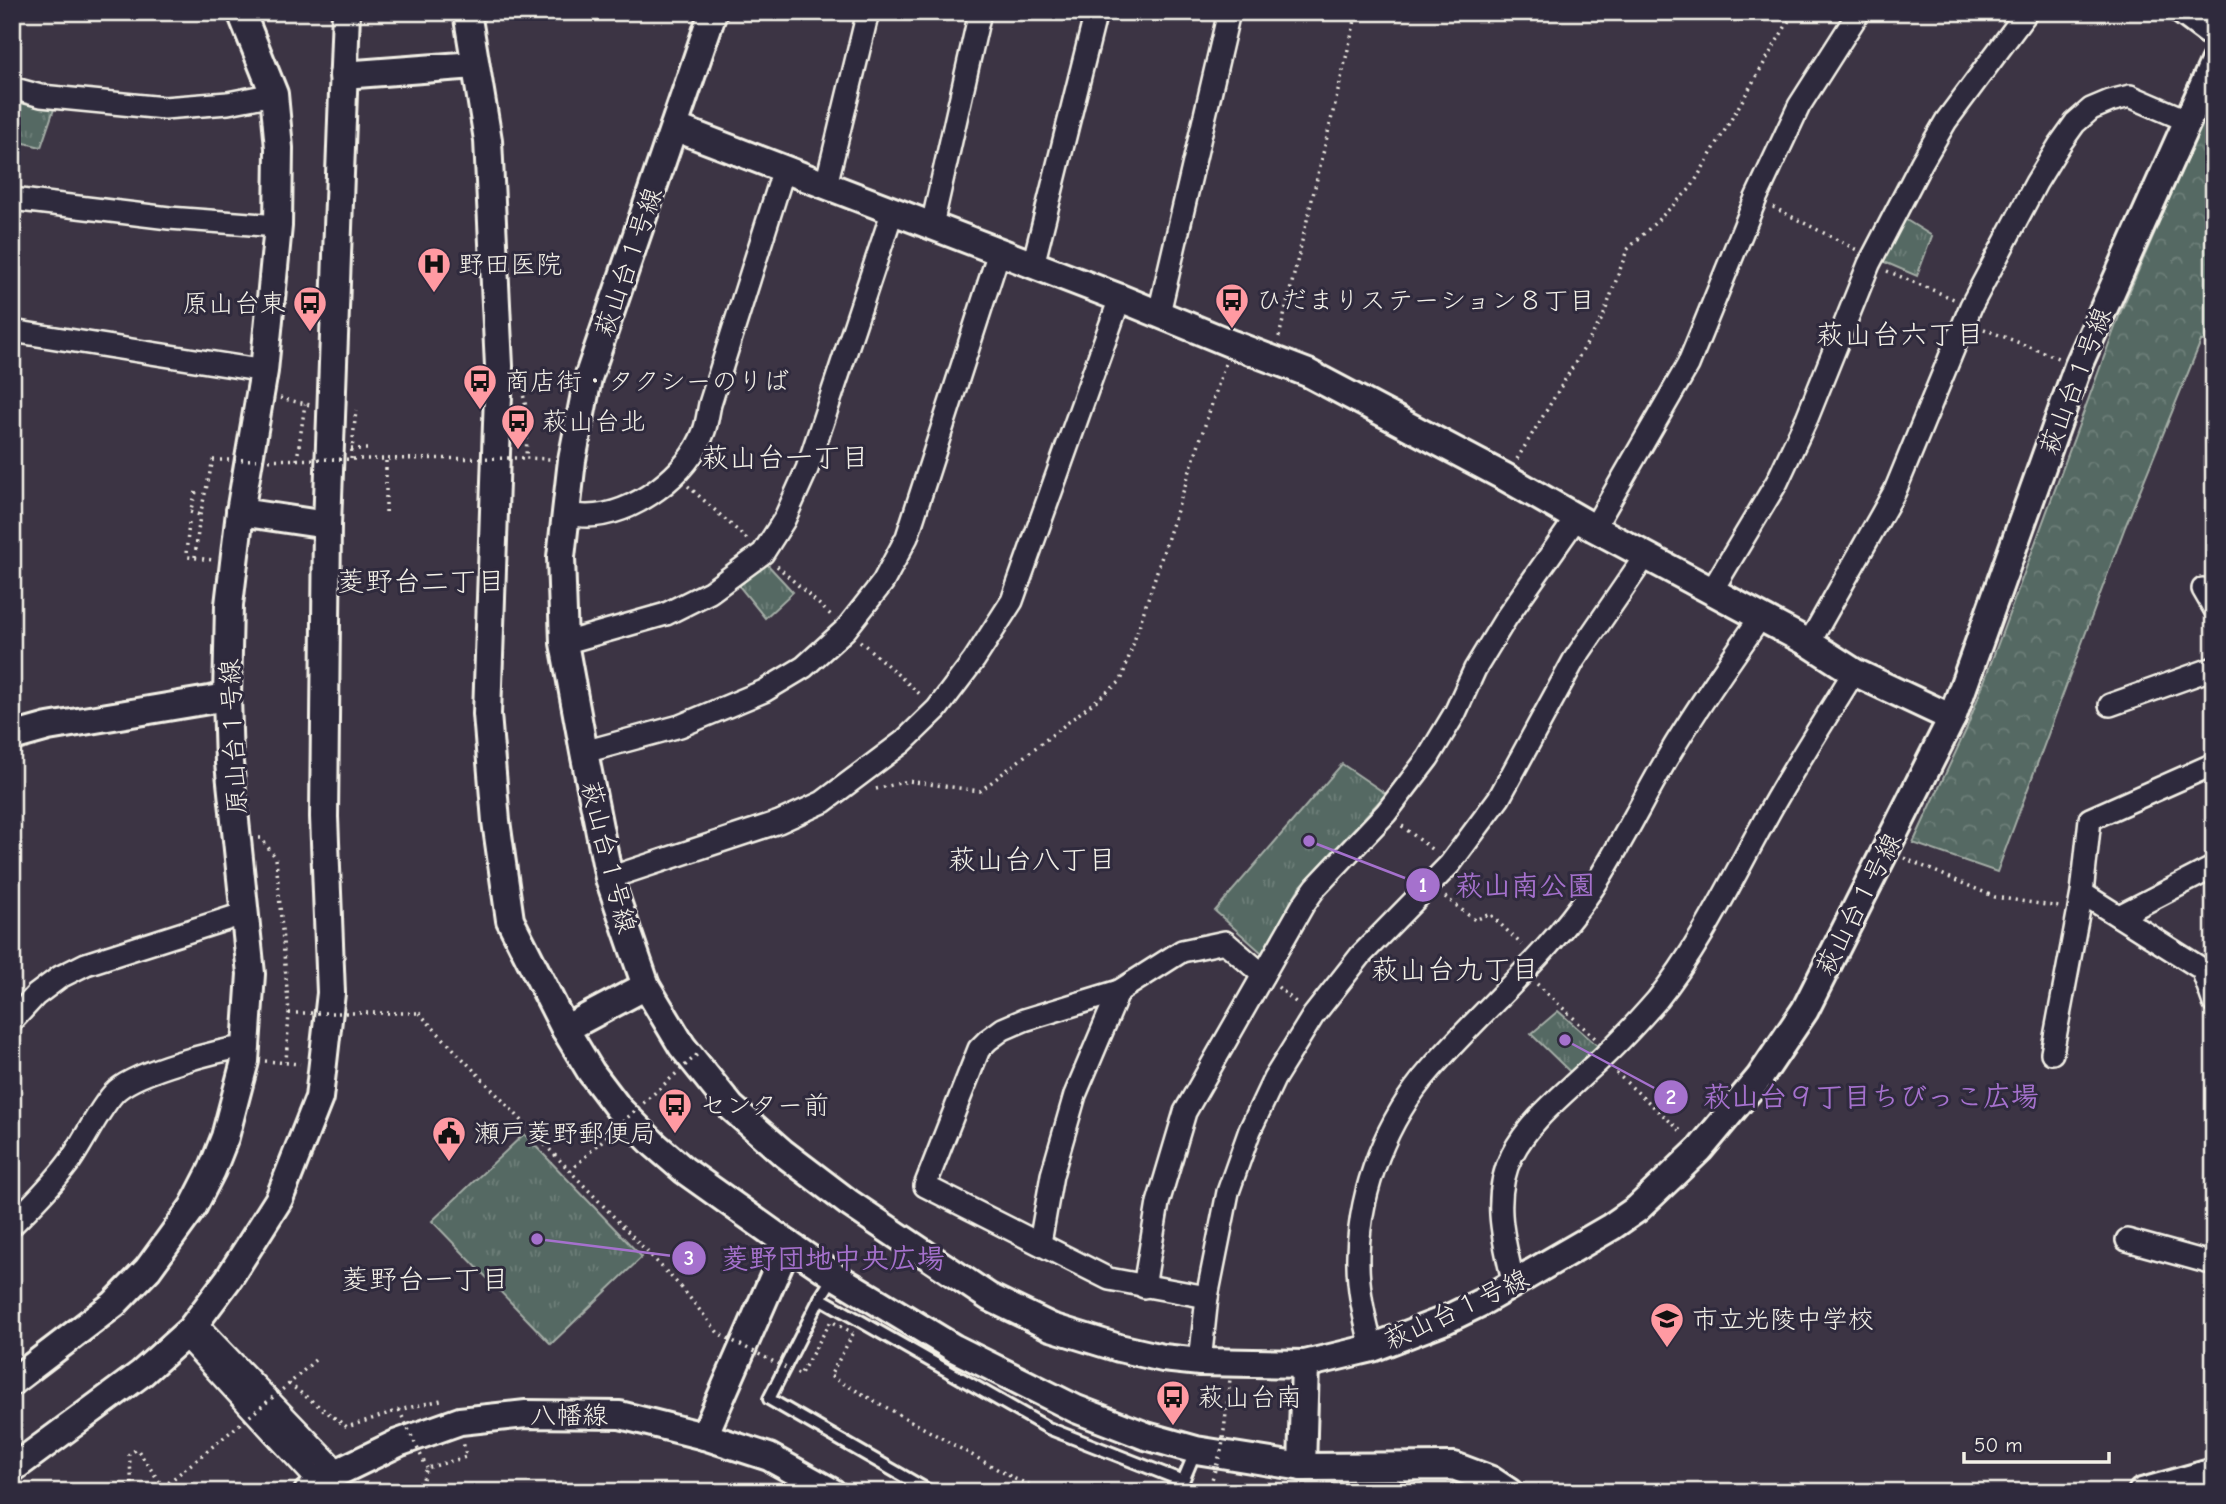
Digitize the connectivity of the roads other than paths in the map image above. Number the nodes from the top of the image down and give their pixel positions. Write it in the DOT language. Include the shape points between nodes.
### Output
graph roads {
  1 [pos="241,12"];
  2 [pos="346,12"];
  3 [pos="467,12"];
  4 [pos="713,12"];
  5 [pos="868,12"];
  6 [pos="980,12"];
  7 [pos="1096,12"];
  8 [pos="1229,12"];
  9 [pos="1859,12"];
  10 [pos="2026,12"];
  11 [pos="2183,12"];
  12 [pos="2214,35"];
  13 [pos="2214,62"];
  14 [pos="475,65"];
  15 [pos="343,75"];
  16 [pos="12,88"];
  17 [pos="274,94"];
  18 [pos="2186,120"];
  19 [pos="674,127"];
  20 [pos="784,169"];
  21 [pos="826,185"];
  22 [pos="12,199"];
  23 [pos="893,210"];
  24 [pos="932,225"];
  25 [pos="278,226"];
  26 [pos="999,252"];
  27 [pos="1033,265"];
  28 [pos="1120,298"];
  29 [pos="1158,313"];
  30 [pos="12,331"];
  31 [pos="263,382"];
  32 [pos="240,512"];
  33 [pos="565,514"];
  34 [pos="1585,523"];
  35 [pos="327,525"];
  36 [pos="1646,555"];
  37 [pos="2203,589"];
  38 [pos="1711,592"];
  39 [pos="2214,608"];
  40 [pos="1760,618"];
  41 [pos="565,643"];
  42 [pos="1809,643"];
  43 [pos="2214,668"];
  44 [pos="1854,672"];
  45 [pos="227,697"];
  46 [pos="2110,705"];
  47 [pos="1952,718"];
  48 [pos="12,737"];
  49 [pos="584,752"];
  50 [pos="2210,773"];
  51 [pos="2214,867"];
  52 [pos="609,878"];
  53 [pos="2081,902"];
  54 [pos="246,913"];
  55 [pos="2119,916"];
  56 [pos="1263,975"];
  57 [pos="646,986"];
  58 [pos="1119,991"];
  59 [pos="2214,1003"];
  60 [pos="12,1021"];
  61 [pos="565,1029"];
  62 [pos="2052,1053"];
  63 [pos="247,1054"];
  64 [pos="12,1225"];
  65 [pos="2127,1240"];
  66 [pos="1040,1243"];
  67 [pos="788,1244"];
  68 [pos="2214,1264"];
  69 [pos="835,1276"];
  70 [pos="1514,1285"];
  71 [pos="1143,1287"];
  72 [pos="1208,1297"];
  73 [pos="820,1298"];
  74 [pos="189,1329"];
  75 [pos="1372,1348"];
  76 [pos="1200,1362"];
  77 [pos="1305,1364"];
  78 [pos="12,1382"];
  79 [pos="704,1436"];
  80 [pos="1196,1450"];
  81 [pos="1302,1467"];
  82 [pos="12,1469"];
  83 [pos="2214,1472"];
  84 [pos="322,1482"];
  85 [pos="832,1492"];
  86 [pos="931,1492"];
  87 [pos="1509,1492"];
  88 [pos="2142,1492"];
  1 -- 17 [label="street, 原山台１号線"];
  2 -- 15 [label="street"];
  3 -- 14 [label="street"];
  4 -- 19 [label="street, 萩山台１号線"];
  5 -- 21 [label="street"];
  6 -- 24 [label="street"];
  7 -- 27 [label="street"];
  8 -- 29 [label="street"];
  9 -- 34 [label="street" via="1799,106 1688,365"];
  10 -- 38 [label="street" via="1945,121 1871,261 1777,482"];
  11 -- 12 [label="street"];
  13 -- 18 [label="street, 萩山台１号線"];
  14 -- 15 [label="street"];
  14 -- 61 [label="street" via="488,140 499,366 487,714 496,821 510,920"];
  15 -- 35 [label="street" via="343,410"];
  16 -- 17 [label="street" via="41,96 164,108"];
  17 -- 25 [label="street, 原山台１号線"];
  18 -- 42 [label="street" via="2130,96 2091,109 2075,123 2036,183 1968,314 1895,491"];
  18 -- 47 [label="street, 萩山台１号線" via="2078,366"];
  19 -- 20 [label="street"];
  19 -- 33 [label="street, 萩山台１号線" via="588,378"];
  20 -- 21 [label="street"];
  20 -- 33 [label="street" via="704,431 676,475 627,507 588,516"];
  21 -- 23 [label="street"];
  22 -- 25 [label="street"];
  23 -- 24 [label="street"];
  23 -- 41 [label="street" via="807,469 763,553 710,592 666,614"];
  24 -- 26 [label="street"];
  25 -- 31 [label="street, 原山台１号線"];
  26 -- 27 [label="street"];
  26 -- 49 [label="street" via="907,537 883,582 846,629 804,667 764,691 680,726"];
  27 -- 28 [label="street"];
  28 -- 29 [label="street"];
  28 -- 52 [label="street" via="1012,601 937,709 903,742 823,802 779,822"];
  29 -- 34 [label="street" via="1308,373"];
  30 -- 31 [label="street"];
  31 -- 32 [label="street, 原山台１号線"];
  32 -- 35 [label="street"];
  32 -- 45 [label="street, 原山台１号線" via="229,605"];
  33 -- 41 [label="street, 萩山台１号線" via="561,557"];
  34 -- 36 [label="street"];
  34 -- 56 [label="street" via="1506,618 1427,758 1387,813 1316,887"];
  35 -- 74 [label="street" via="324,817 331,993 320,1098 279,1199 229,1278"];
  36 -- 38 [label="street"];
  36 -- 72 [label="street" via="1574,660 1499,798 1450,864 1361,955 1313,1016 1274,1079 1238,1162 1219,1229"];
  37 -- 39 [label="street"];
  38 -- 40 [label="street"];
  40 -- 42 [label="street"];
  40 -- 75 [label="street" via="1699,706 1592,889 1531,966 1430,1070 1399,1112 1365,1200 1357,1254 1360,1298"];
  41 -- 49 [label="street, 萩山台１号線"];
  42 -- 44 [label="street"];
  43 -- 46 [label="street"];
  44 -- 47 [label="street"];
  44 -- 70 [label="street" via="1707,925 1658,999 1547,1109 1511,1157 1499,1216"];
  45 -- 48 [label="street"];
  45 -- 54 [label="street, 原山台１号線" via="229,763"];
  47 -- 70 [label="street, 萩山台１号線" via="1805,1010 1760,1077 1700,1149 1637,1209"];
  49 -- 52 [label="street, 萩山台１号線"];
  50 -- 53 [label="street" via="2090,819"];
  51 -- 55 [label="street"];
  52 -- 57 [label="street, 萩山台１号線"];
  53 -- 55 [label="street"];
  53 -- 62 [label="street"];
  54 -- 60 [label="street" via="86,964 36,995"];
  54 -- 63 [label="street, 原山台１号線" via="251,974"];
  55 -- 59 [label="street" via="2202,970"];
  56 -- 58 [label="street" via="1225,942 1182,951"];
  56 -- 71 [label="street" via="1185,1112 1158,1203"];
  57 -- 61 [label="street"];
  57 -- 76 [label="street, 萩山台１号線" via="682,1046 731,1107 849,1202 989,1297 1051,1327 1119,1348"];
  58 -- 66 [label="street" via="1075,1095 1052,1175"];
  58 -- 66 [label="street" via="1003,1029 979,1049 925,1186"];
  61 -- 67 [label="street" via="612,1100 655,1145"];
  63 -- 64 [label="street" via="215,1051 130,1082 115,1092 69,1162"];
  63 -- 78 [label="street, 原山台１号線" via="225,1137 193,1207 148,1269 114,1304"];
  65 -- 68 [label="street"];
  66 -- 71 [label="street" via="1109,1279"];
  67 -- 69 [label="street"];
  67 -- 79 [label="street"];
  69 -- 73 [label="lane"];
  69 -- 80 [label="street" via="954,1348 1076,1409"];
  70 -- 75 [label="street, 萩山台１号線" via="1445,1320"];
  71 -- 72 [label="street"];
  72 -- 76 [label="street"];
  73 -- 80 [label="lane" via="1048,1427 1183,1481"];
  73 -- 86 [label="lane" via="769,1399"];
  74 -- 82 [label="street" via="142,1373"];
  74 -- 84 [label="street"];
  75 -- 77 [label="street, 萩山台１号線"];
  76 -- 77 [label="street, 萩山台１号線"];
  77 -- 81 [label="street"];
  79 -- 84 [label="street, 八幡線" via="620,1415 526,1414 460,1421 398,1443"];
  79 -- 85 [label="street, 八幡線" via="769,1457"];
  80 -- 81 [label="street"];
  81 -- 87 [label="street" via="1454,1466"];
  83 -- 88 [label="street"];
}
